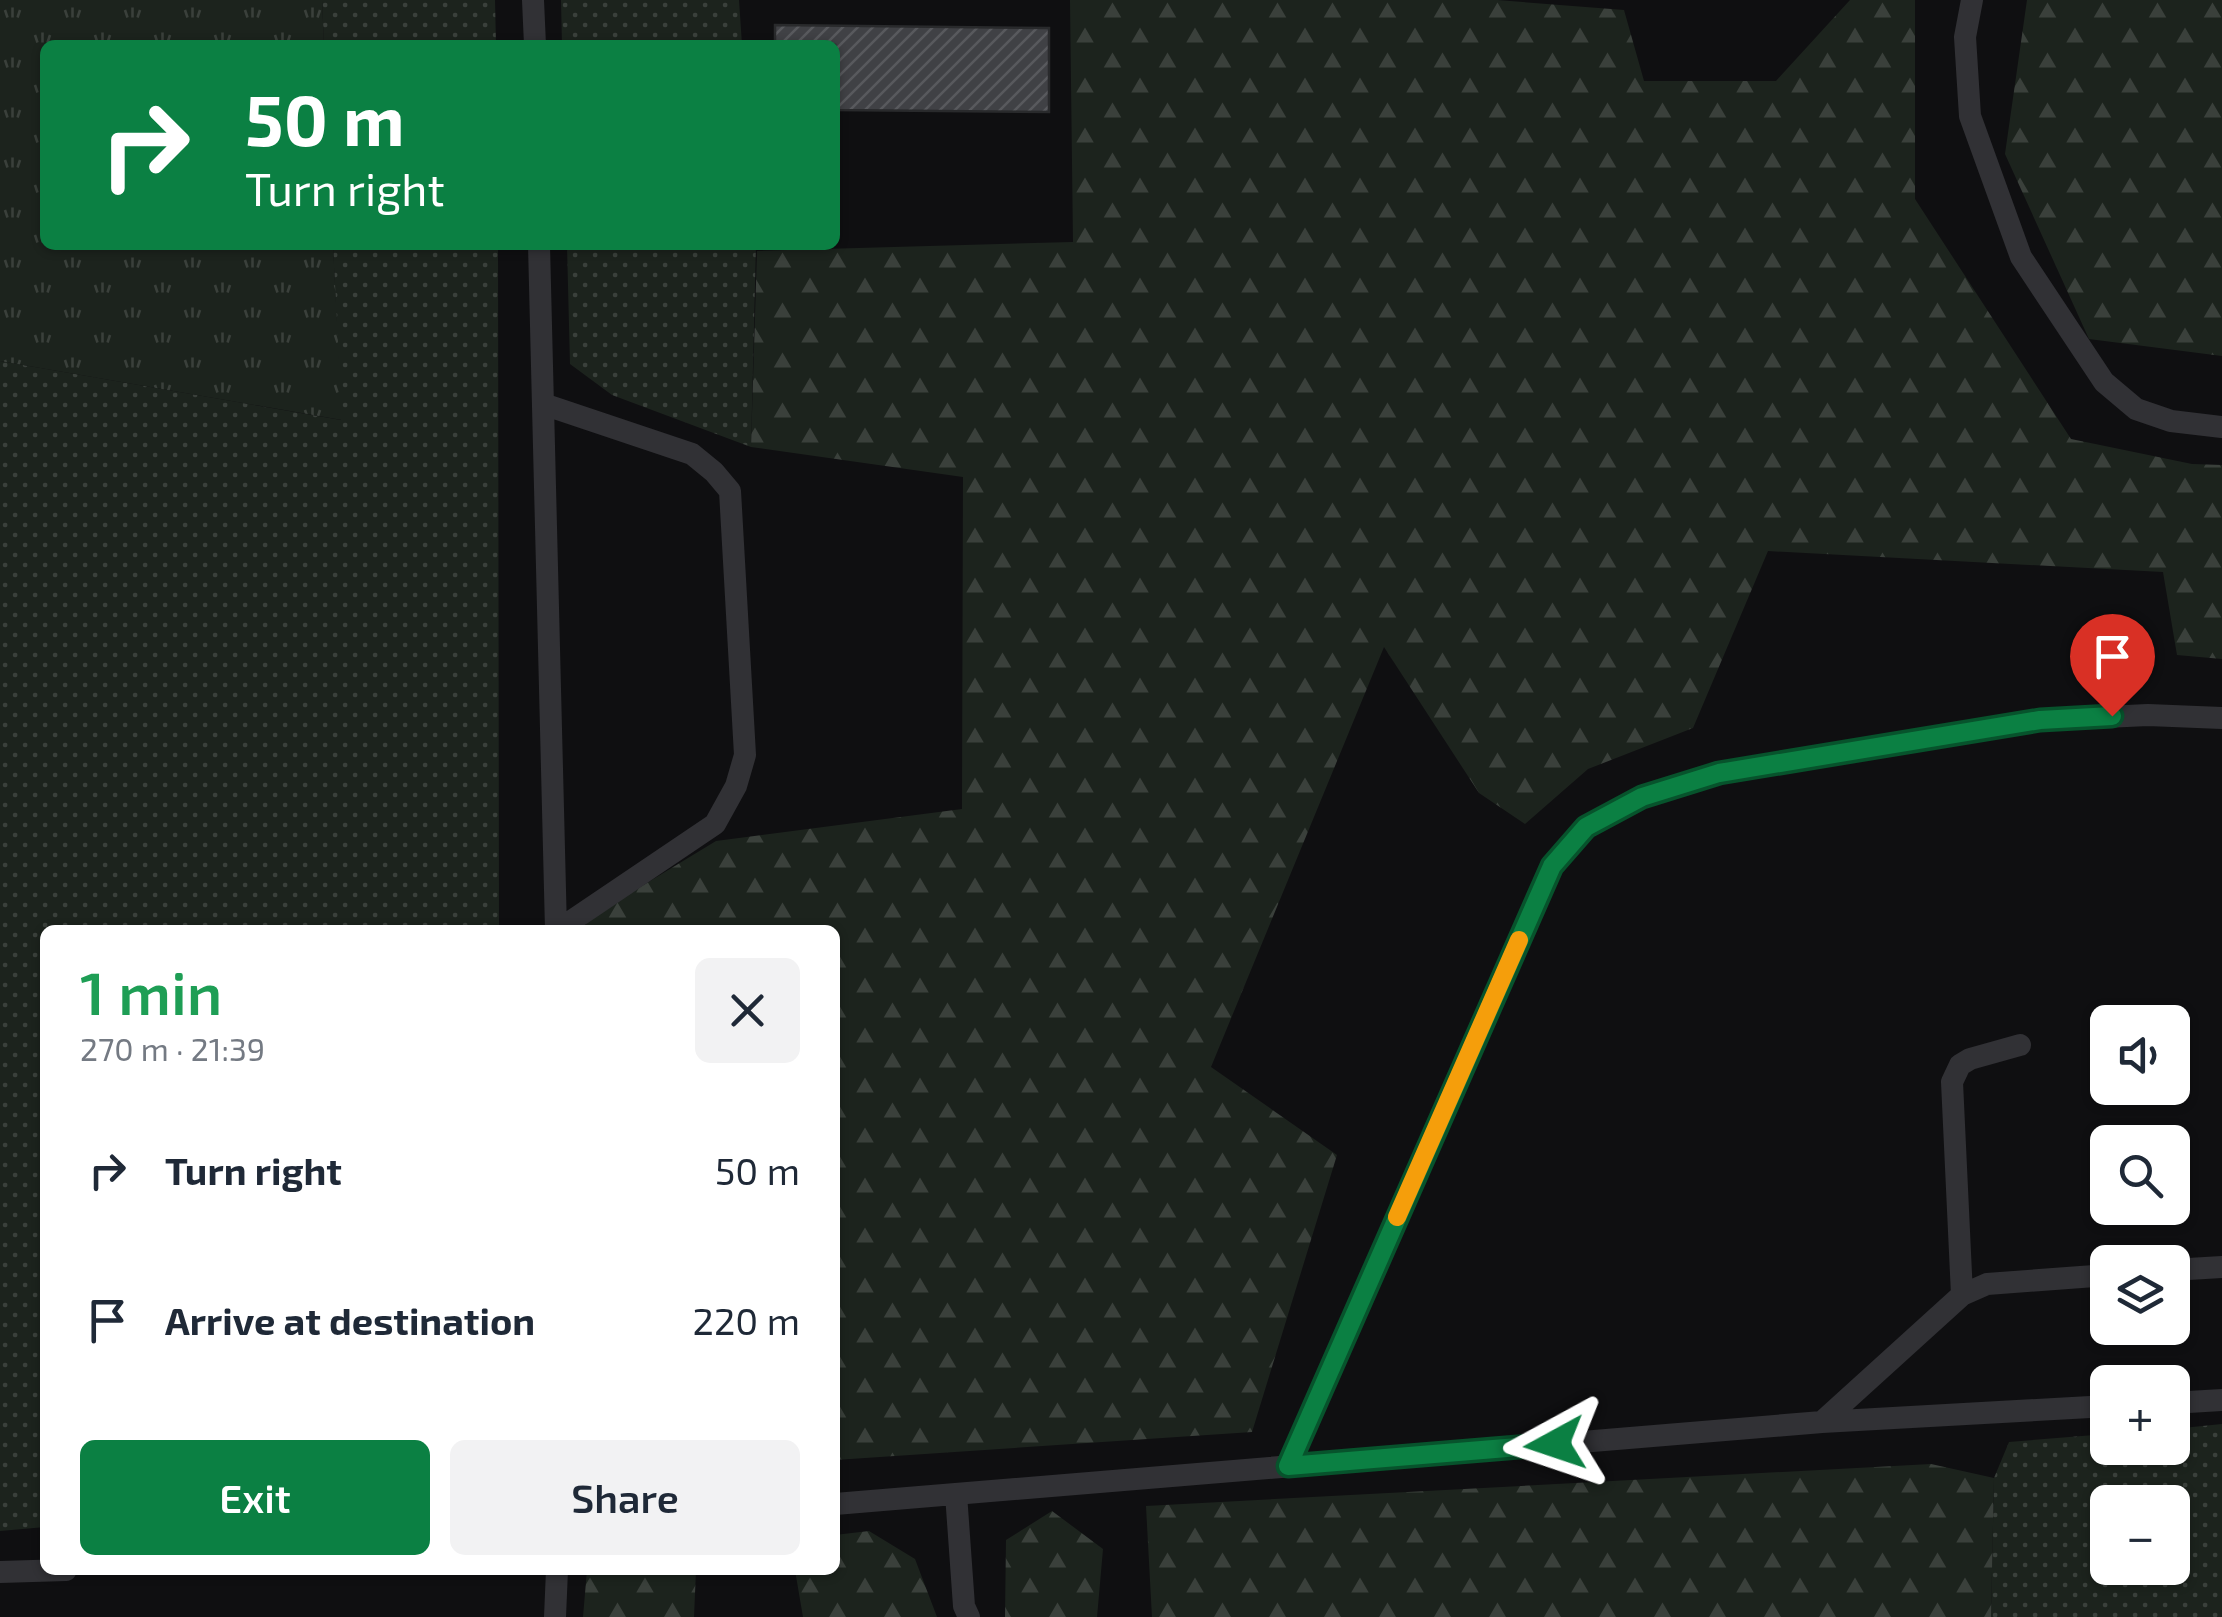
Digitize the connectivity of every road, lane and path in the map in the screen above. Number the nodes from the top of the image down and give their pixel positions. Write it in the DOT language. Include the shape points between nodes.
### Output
graph roads {
  1 [pos="533,0"];
  2 [pos="1972,0"];
  3 [pos="535,40"];
  4 [pos="539,250"];
  5 [pos="543,404"];
  6 [pos="2222,428"];
  7 [pos="2222,718"];
  8 [pos="557,925"];
  9 [pos="564,925"];
  10 [pos="2020,1045"];
  11 [pos="2222,1267"];
  12 [pos="2190,1269"];
  13 [pos="2090,1276"];
  14 [pos="1962,1295"];
  15 [pos="2222,1400"];
  16 [pos="2190,1402"];
  17 [pos="2090,1407"];
  18 [pos="1822,1422"];
  19 [pos="1288,1466"];
  20 [pos="956,1494"];
  21 [pos="840,1504"];
  22 [pos="40,1571"];
  23 [pos="0,1572"];
  24 [pos="556,1575"];
  25 [pos="556,1617"];
  26 [pos="969,1617"];
  1 -- 3 [label="lane"];
  2 -- 6 [label="lane" via="1965,37 1970,116 2021,257 2104,382 2136,409"];
  4 -- 5 [label="lane"];
  5 -- 8 [label="lane"];
  5 -- 9 [label="lane" via="692,454 730,491 745,755 714,824"];
  7 -- 19 [label="lane" via="2040,720 1719,773 1642,797 1586,827 1552,866"];
  10 -- 14 [label="lane" via="1970,1059 1952,1082"];
  11 -- 12 [label="lane"];
  13 -- 14 [label="lane" via="1987,1284"];
  14 -- 18 [label="lane"];
  15 -- 16 [label="lane"];
  17 -- 18 [label="lane"];
  18 -- 19 [label="lane"];
  19 -- 20 [label="lane"];
  20 -- 21 [label="lane"];
  20 -- 26 [label="lane"];
  22 -- 23 [label="lane"];
  24 -- 25 [label="lane"];
}
